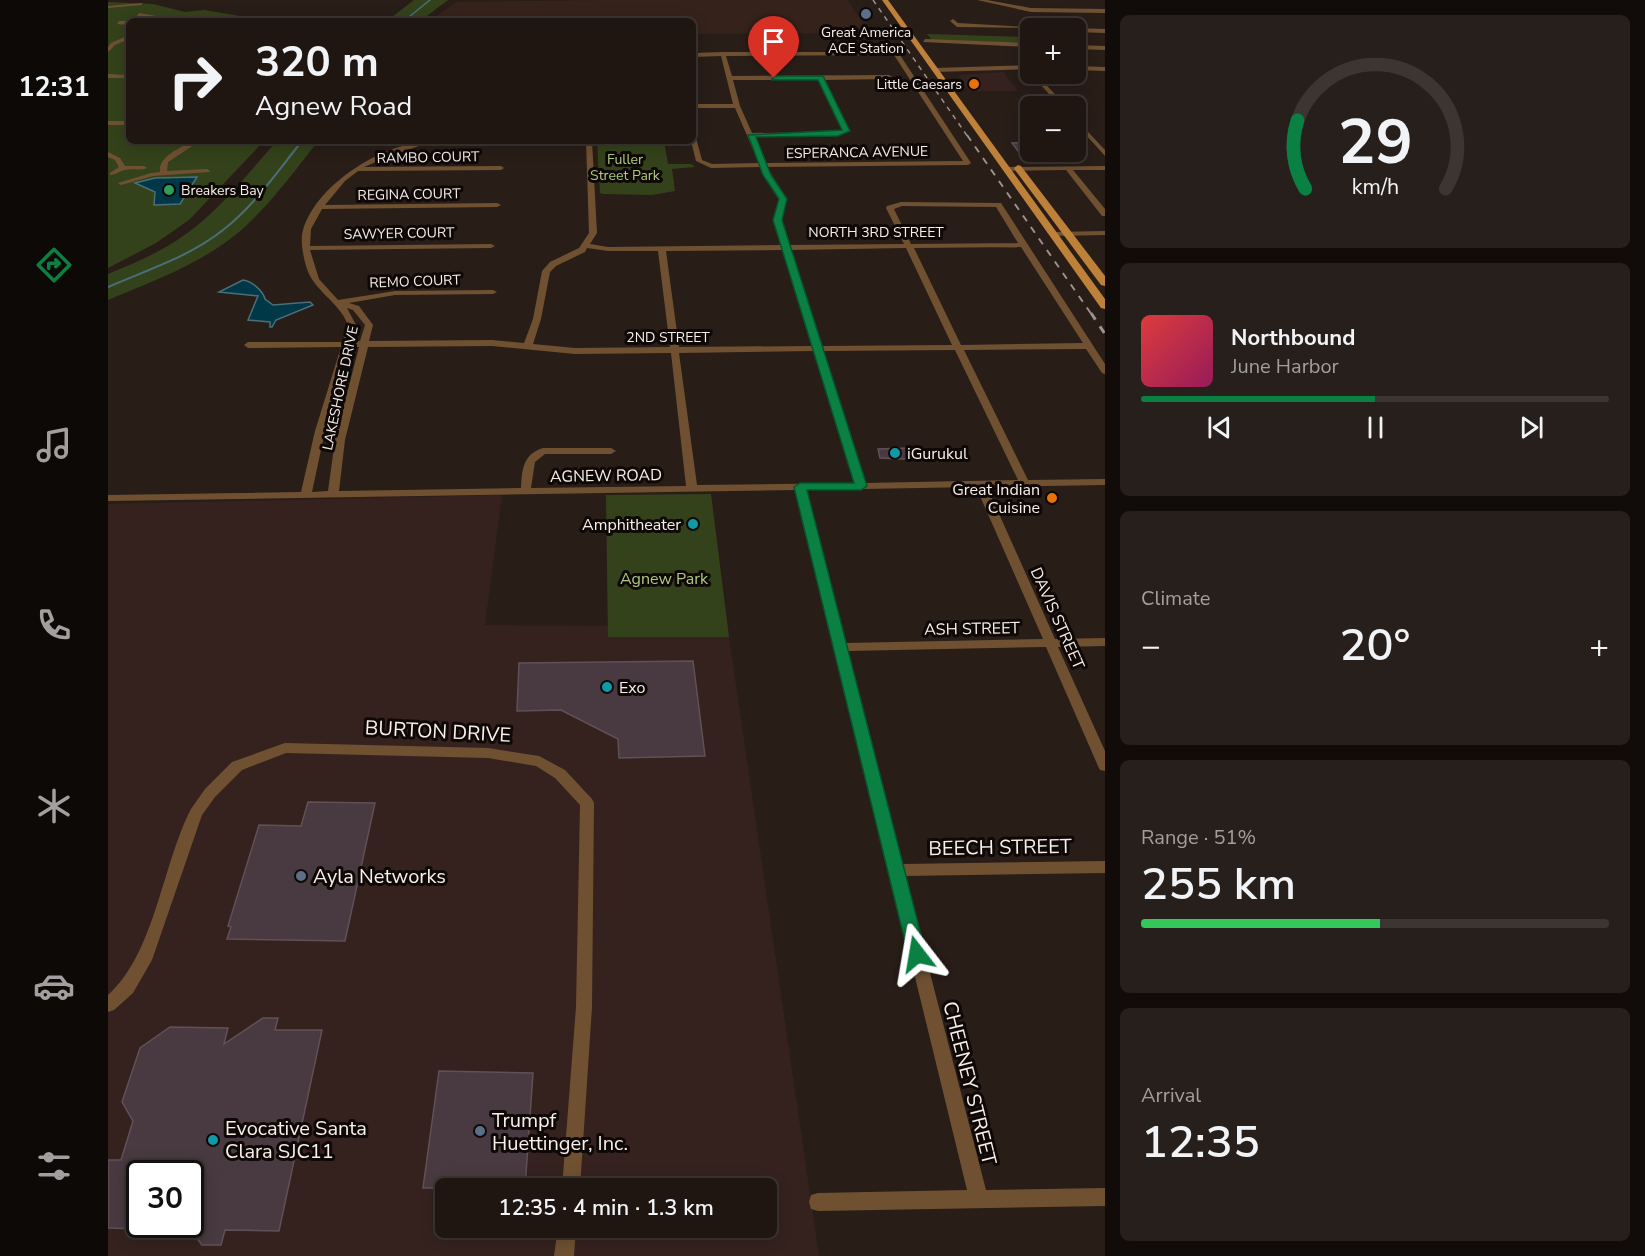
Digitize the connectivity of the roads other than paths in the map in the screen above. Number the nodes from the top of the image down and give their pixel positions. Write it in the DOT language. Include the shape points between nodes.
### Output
graph roads {
  1 [pos="885,0"];
  2 [pos="894,0"];
  3 [pos="979,0"];
  4 [pos="1061,4"];
  5 [pos="131,7"];
  6 [pos="108,8"];
  7 [pos="1022,9"];
  8 [pos="1068,11"];
  9 [pos="1105,11"];
  10 [pos="173,13"];
  11 [pos="141,16"];
  12 [pos="153,18"];
  13 [pos="172,18"];
  14 [pos="953,21"];
  15 [pos="119,23"];
  16 [pos="126,24"];
  17 [pos="1020,24"];
  18 [pos="1020,28"];
  19 [pos="1086,30"];
  20 [pos="1105,31"];
  21 [pos="126,38"];
  22 [pos="925,41"];
  23 [pos="126,45"];
  24 [pos="1020,45"];
  25 [pos="109,47"];
  26 [pos="1086,47"];
  27 [pos="1105,48"];
  28 [pos="723,54"];
  29 [pos="696,55"];
  30 [pos="1086,69"];
  31 [pos="935,70"];
  32 [pos="946,70"];
  33 [pos="1020,70"];
  34 [pos="1104,70"];
  35 [pos="108,76"];
  36 [pos="126,77"];
  37 [pos="890,77"];
  38 [pos="730,78"];
  39 [pos="820,78"];
  40 [pos="954,82"];
  41 [pos="1043,84"];
  42 [pos="1054,96"];
  43 [pos="696,106"];
  44 [pos="737,106"];
  45 [pos="108,123"];
  46 [pos="126,123"];
  47 [pos="1086,132"];
  48 [pos="752,135"];
  49 [pos="192,144"];
  50 [pos="421,144"];
  51 [pos="589,144"];
  52 [pos="695,144"];
  53 [pos="108,154"];
  54 [pos="1105,154"];
  55 [pos="169,158"];
  56 [pos="356,159"];
  57 [pos="369,162"];
  58 [pos="763,165"];
  59 [pos="123,168"];
  60 [pos="501,168"];
  61 [pos="1005,168"];
  62 [pos="1018,168"];
  63 [pos="1068,168"];
  64 [pos="1105,168"];
  65 [pos="355,170"];
  66 [pos="207,171"];
  67 [pos="145,172"];
  68 [pos="164,173"];
  69 [pos="112,174"];
  70 [pos="121,183"];
  71 [pos="497,205"];
  72 [pos="322,207"];
  73 [pos="1105,214"];
  74 [pos="1105,233"];
  75 [pos="1053,234"];
  76 [pos="1067,234"];
  77 [pos="1022,245"];
  78 [pos="491,246"];
  79 [pos="587,246"];
  80 [pos="785,246"];
  81 [pos="909,246"];
  82 [pos="308,248"];
  83 [pos="662,248"];
  84 [pos="1105,283"];
  85 [pos="493,292"];
  86 [pos="339,302"];
  87 [pos="1105,306"];
  88 [pos="248,345"];
  89 [pos="528,345"];
  90 [pos="346,346"];
  91 [pos="365,346"];
  92 [pos="1089,346"];
  93 [pos="957,347"];
  94 [pos="816,349"];
  95 [pos="676,351"];
  96 [pos="1105,371"];
  97 [pos="610,451"];
  98 [pos="1105,482"];
  99 [pos="1024,483"];
  100 [pos="980,484"];
  101 [pos="861,486"];
  102 [pos="800,487"];
  103 [pos="692,489"];
  104 [pos="526,491"];
  105 [pos="306,494"];
  106 [pos="333,495"];
  107 [pos="108,498"];
  108 [pos="1105,642"];
  109 [pos="1051,643"];
  110 [pos="840,647"];
  111 [pos="1105,766"];
  112 [pos="1105,867"];
  113 [pos="896,870"];
  114 [pos="108,1005"];
  115 [pos="572,1178"];
  116 [pos="1105,1197"];
  117 [pos="979,1200"];
  118 [pos="818,1202"];
  119 [pos="566,1238"];
  120 [pos="564,1256"];
  1 -- 31 [label="main road"];
  2 -- 22 [label="main road"];
  3 -- 7 [label="street"];
  4 -- 8 [label="street"];
  5 -- 6 [label="street" via="141,4"];
  7 -- 8 [label="street"];
  7 -- 17 [label="street" via="1017,19"];
  8 -- 9 [label="street"];
  10 -- 13 [label="street"];
  11 -- 12 [label="street"];
  14 -- 18 [label="street" via="957,25"];
  15 -- 16 [label="street"];
  19 -- 20 [label="street"];
  21 -- 25 [label="street"];
  22 -- 24 [label="street"];
  22 -- 32 [label="main road"];
  23 -- 25 [label="street"];
  26 -- 27 [label="street"];
  28 -- 29 [label="street"];
  28 -- 38 [label="street"];
  28 -- 58 [label="street, ESPERANCA AVENUE" via="896,53 968,163"];
  30 -- 34 [label="street"];
  31 -- 32 [label="street"];
  31 -- 61 [label="main road"];
  32 -- 33 [label="street"];
  32 -- 40 [label="main road"];
  35 -- 36 [label="street"];
  37 -- 39 [label="street"];
  38 -- 39 [label="street"];
  38 -- 44 [label="street"];
  39 -- 48 [label="street" via="845,133"];
  41 -- 42 [label="street"];
  43 -- 44 [label="street"];
  44 -- 48 [label="street"];
  45 -- 46 [label="street"];
  47 -- 54 [label="street"];
  48 -- 58 [label="street"];
  49 -- 55 [label="street"];
  50 -- 57 [label="street, LAKESHORE DRIVE"];
  51 -- 79 [label="street" via="593,233"];
  52 -- 58 [label="street, ESPERANCA AVENUE" via="702,163 711,166"];
  53 -- 59 [label="street" via="118,159"];
  55 -- 67 [label="street" via="153,163"];
  55 -- 68 [label="street" via="163,166"];
  56 -- 57 [label="street"];
  57 -- 65 [label="street, LAKESHORE DRIVE"];
  58 -- 80 [label="street" via="783,199 777,220"];
  59 -- 67 [label="street"];
  59 -- 69 [label="street"];
  60 -- 65 [label="street, RAMBO COURT"];
  61 -- 62 [label="street"];
  61 -- 75 [label="main road"];
  62 -- 63 [label="street"];
  62 -- 76 [label="main road"];
  63 -- 64 [label="street"];
  63 -- 73 [label="street"];
  65 -- 72 [label="street, LAKESHORE DRIVE" via="339,183"];
  66 -- 68 [label="street"];
  67 -- 68 [label="street"];
  67 -- 70 [label="street"];
  71 -- 72 [label="street, REGINA COURT"];
  72 -- 82 [label="street, LAKESHORE DRIVE" via="307,228"];
  74 -- 76 [label="street"];
  75 -- 76 [label="street"];
  75 -- 87 [label="main road"];
  76 -- 84 [label="main road"];
  77 -- 81 [label="street, NORTH 3RD STREET"];
  77 -- 81 [label="street" via="998,205 894,205 890,208"];
  77 -- 92 [label="street"];
  78 -- 82 [label="street, SAWYER COURT"];
  79 -- 83 [label="street, NORTH 3RD STREET"];
  79 -- 89 [label="street" via="546,271"];
  80 -- 81 [label="street, NORTH 3RD STREET"];
  80 -- 83 [label="street, NORTH 3RD STREET"];
  80 -- 94 [label="street"];
  81 -- 93 [label="street"];
  82 -- 86 [label="street, LAKESHORE DRIVE" via="316,281"];
  83 -- 95 [label="street"];
  85 -- 86 [label="street, REMO COURT" via="395,294"];
  86 -- 90 [label="street, LAKESHORE DRIVE" via="352,326"];
  86 -- 91 [label="street, LAKESHORE DRIVE" via="364,316 369,325"];
  88 -- 90 [label="street, 2ND STREET"];
  89 -- 91 [label="street, 2ND STREET"];
  89 -- 95 [label="street, 2ND STREET" via="575,351"];
  90 -- 91 [label="street, 2ND STREET"];
  90 -- 105 [label="street, LAKESHORE DRIVE"];
  91 -- 106 [label="street, LAKESHORE DRIVE" via="340,440"];
  92 -- 93 [label="street, 2ND STREET"];
  92 -- 96 [label="street"];
  93 -- 94 [label="street, 2ND STREET"];
  93 -- 99 [label="street"];
  94 -- 95 [label="street, 2ND STREET"];
  94 -- 101 [label="street"];
  95 -- 103 [label="street"];
  97 -- 104 [label="street" via="534,454 528,460"];
  98 -- 99 [label="street, AGNEW ROAD"];
  99 -- 100 [label="street, AGNEW ROAD"];
  100 -- 101 [label="street, AGNEW ROAD"];
  100 -- 109 [label="street, DAVIS STREET"];
  101 -- 102 [label="street, AGNEW ROAD"];
  102 -- 103 [label="street, AGNEW ROAD"];
  102 -- 110 [label="street, CHEENEY STREET"];
  103 -- 104 [label="street, AGNEW ROAD"];
  104 -- 106 [label="street, AGNEW ROAD"];
  105 -- 106 [label="street, AGNEW ROAD"];
  105 -- 107 [label="street, AGNEW ROAD"];
  108 -- 109 [label="street, ASH STREET"];
  109 -- 110 [label="street, ASH STREET"];
  109 -- 111 [label="street, DAVIS STREET"];
  110 -- 113 [label="street, CHEENEY STREET"];
  112 -- 113 [label="street, BEECH STREET"];
  113 -- 117 [label="street, CHEENEY STREET"];
  114 -- 115 [label="street, BURTON DRIVE" via="127,988 146,955 196,813 237,766 285,748 488,753 539,761 560,774 587,803 584,1007"];
  116 -- 117 [label="street"];
  117 -- 118 [label="street"];
  119 -- 120 [label="street"];
}
